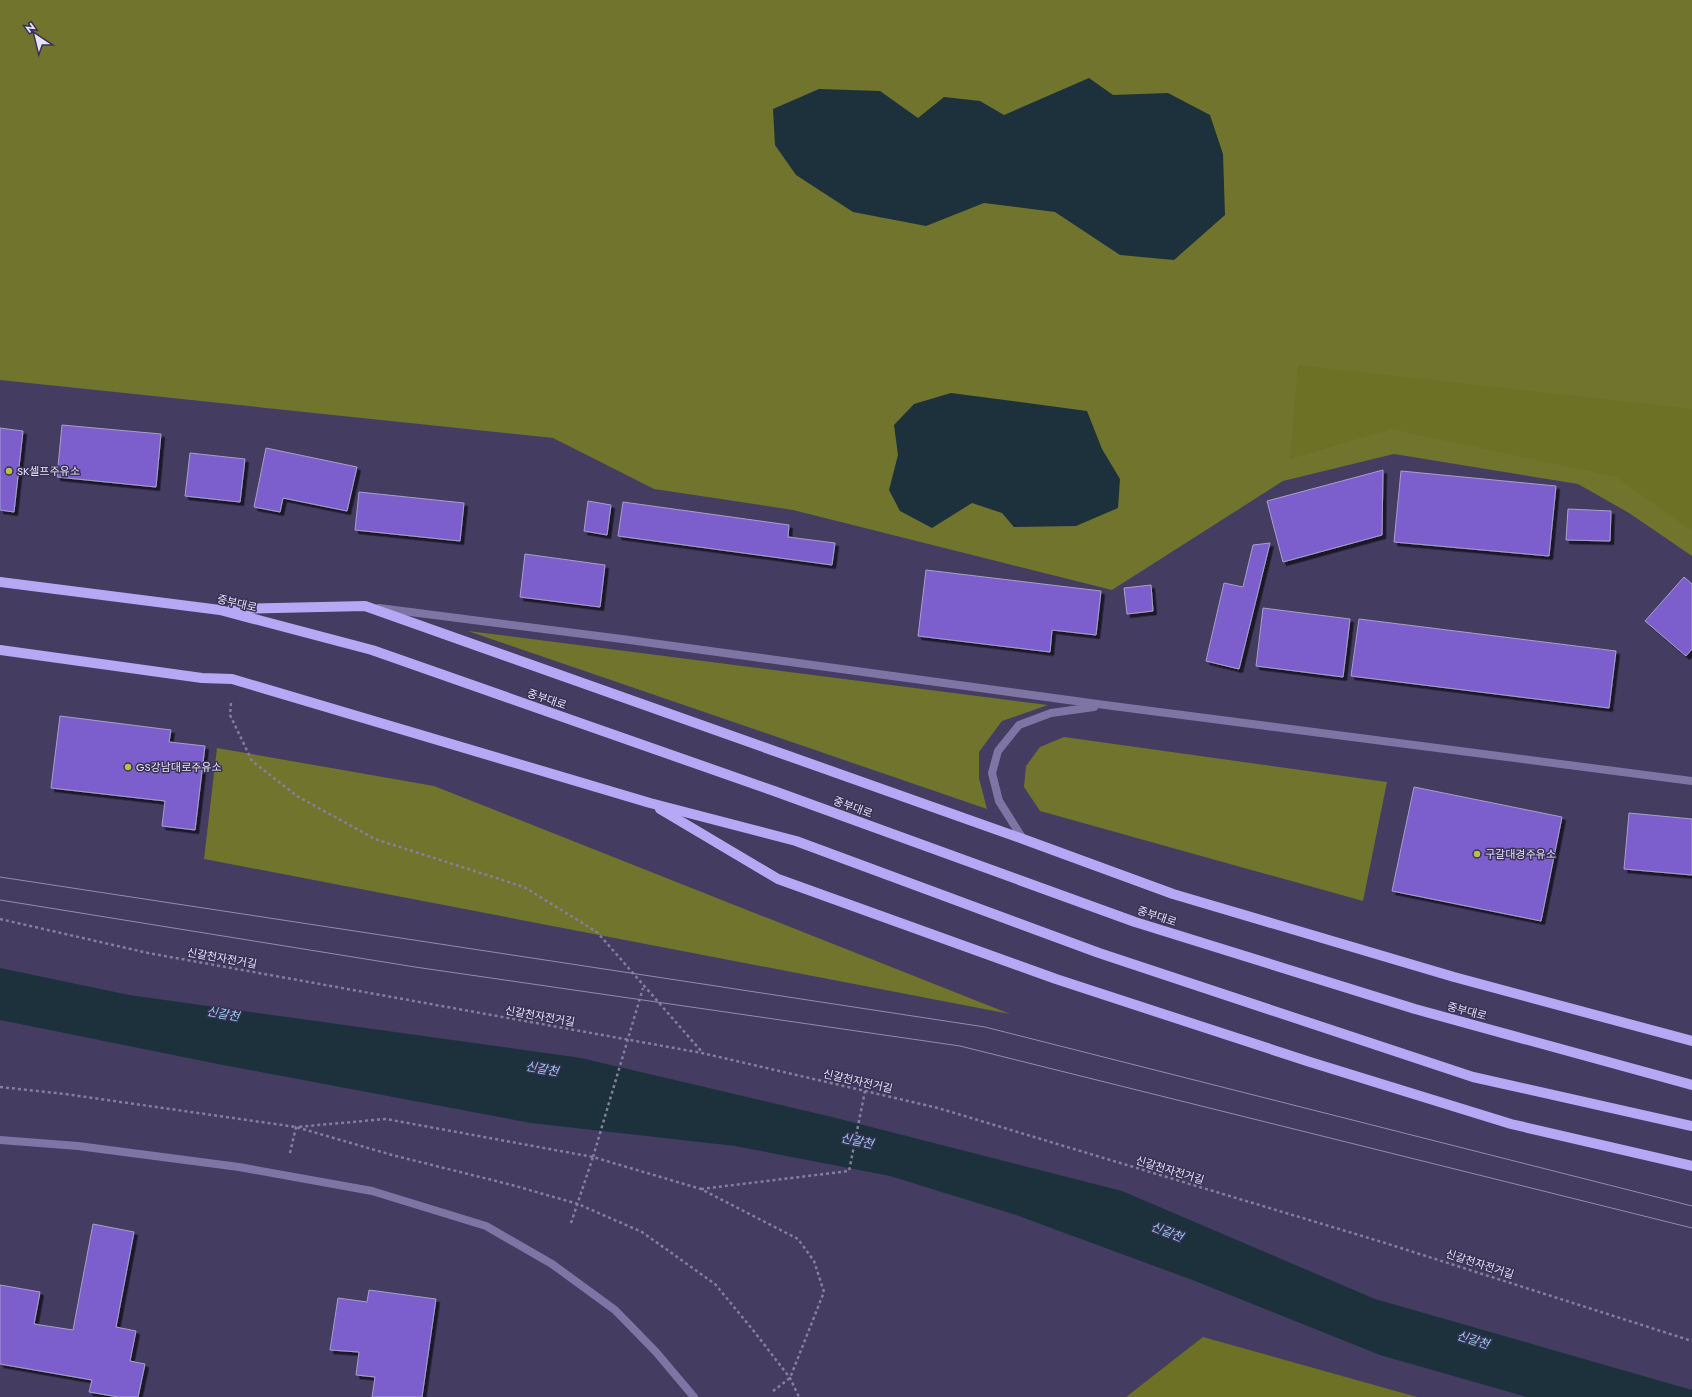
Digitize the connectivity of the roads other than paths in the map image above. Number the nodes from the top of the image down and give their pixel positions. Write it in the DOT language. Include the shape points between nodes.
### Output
graph roads {
  1 [pos="0,582"];
  2 [pos="365,606"];
  3 [pos="220,610"];
  4 [pos="0,650"];
  5 [pos="1105,705"];
  6 [pos="1692,781"];
  7 [pos="650,803"];
  8 [pos="1023,839"];
  9 [pos="1692,1041"];
  10 [pos="1692,1085"];
  11 [pos="1692,1126"];
  12 [pos="0,1140"];
  13 [pos="1692,1166"];
  14 [pos="694,1397"];
  1 -- 3 [label="main road, 중부대로"];
  2 -- 3 [label="main road"];
  2 -- 5 [label="street"];
  2 -- 8 [label="main road"];
  3 -- 10 [label="main road, 중부대로" via="372,650 774,791 1135,922 1415,1009"];
  4 -- 7 [label="main road" via="202,678 232,679"];
  5 -- 6 [label="street"];
  5 -- 8 [label="street" via="1051,713 1020,725 998,751 992,773 999,801"];
  7 -- 11 [label="main road" via="796,841 1099,953 1473,1077"];
  7 -- 13 [label="main road" via="778,879 1056,979 1511,1124"];
  8 -- 9 [label="main road" via="1181,896 1454,977"];
  12 -- 14 [label="street" via="78,1146 239,1167 372,1191 486,1226 552,1264 615,1310 656,1352"];
}
